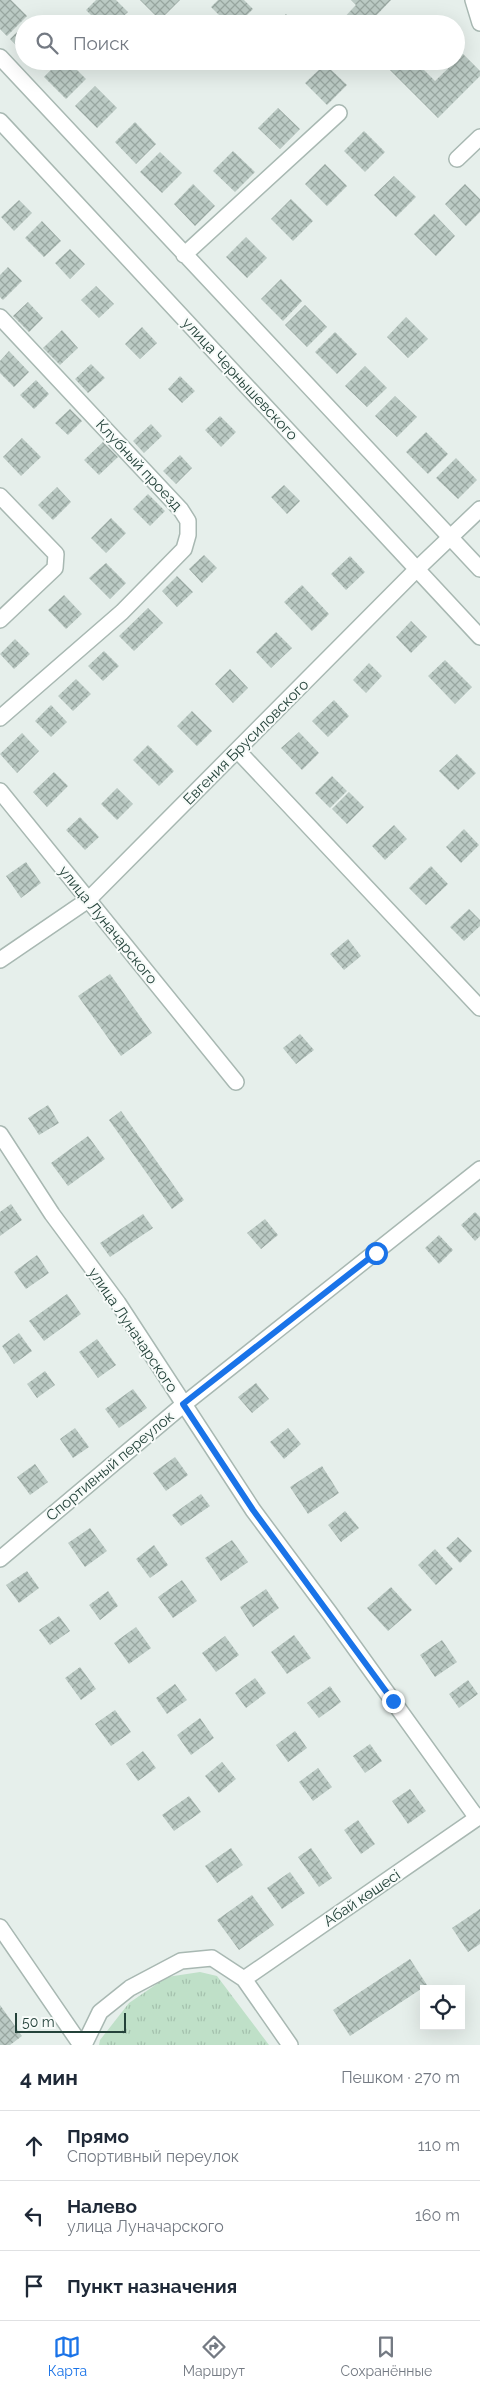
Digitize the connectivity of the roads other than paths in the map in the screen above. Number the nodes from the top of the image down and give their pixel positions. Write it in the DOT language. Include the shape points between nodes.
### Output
graph roads {
  1 [pos="473,0"];
  2 [pos="480,23"];
  3 [pos="0,57"];
  4 [pos="339,113"];
  5 [pos="0,121"];
  6 [pos="480,137"];
  7 [pos="457,159"];
  8 [pos="184,255"];
  9 [pos="0,317"];
  10 [pos="0,496"];
  11 [pos="480,509"];
  12 [pos="451,538"];
  13 [pos="417,569"];
  14 [pos="480,569"];
  15 [pos="0,620"];
  16 [pos="480,637"];
  17 [pos="0,718"];
  18 [pos="238,751"];
  19 [pos="0,791"];
  20 [pos="88,900"];
  21 [pos="0,960"];
  22 [pos="480,1008"];
  23 [pos="236,1082"];
  24 [pos="0,1134"];
  25 [pos="480,1169"];
  26 [pos="183,1404"];
  27 [pos="0,1559"];
  28 [pos="479,1818"];
  29 [pos="0,1927"];
  30 [pos="244,1978"];
  31 [pos="82,2045"];
  32 [pos="290,2045"];
  1 -- 2 [label="street"];
  3 -- 8 [label="street"];
  4 -- 8 [label="street"];
  5 -- 13 [label="street, улица Чернышевского"];
  6 -- 7 [label="street"];
  8 -- 12 [label="street"];
  9 -- 17 [label="street, Клубный проезд" via="188,521 184,549 122,612"];
  10 -- 15 [label="street" via="56,554 55,568"];
  11 -- 12 [label="street, Евгения Брусиловского"];
  12 -- 13 [label="street, Евгения Брусиловского"];
  12 -- 14 [label="street"];
  13 -- 16 [label="street, улица Чернышевского"];
  13 -- 18 [label="street, Евгения Брусиловского"];
  18 -- 20 [label="street, Евгения Брусиловского"];
  18 -- 22 [label="street"];
  19 -- 20 [label="street, улица Луначарского"];
  20 -- 21 [label="street, Евгения Брусиловского"];
  20 -- 23 [label="street, улица Луначарского"];
  24 -- 26 [label="street, улица Луначарского" via="52,1214 118,1303"];
  25 -- 26 [label="street, Спортивный переулок"];
  26 -- 27 [label="street, Спортивный переулок"];
  26 -- 28 [label="street, улица Луначарского" via="253,1510"];
  28 -- 30 [label="street, Абай көшесі"];
  29 -- 31 [label="street"];
  30 -- 31 [label="street" via="212,1958 181,1961 130,1988 100,2012"];
  30 -- 32 [label="street"];
}
